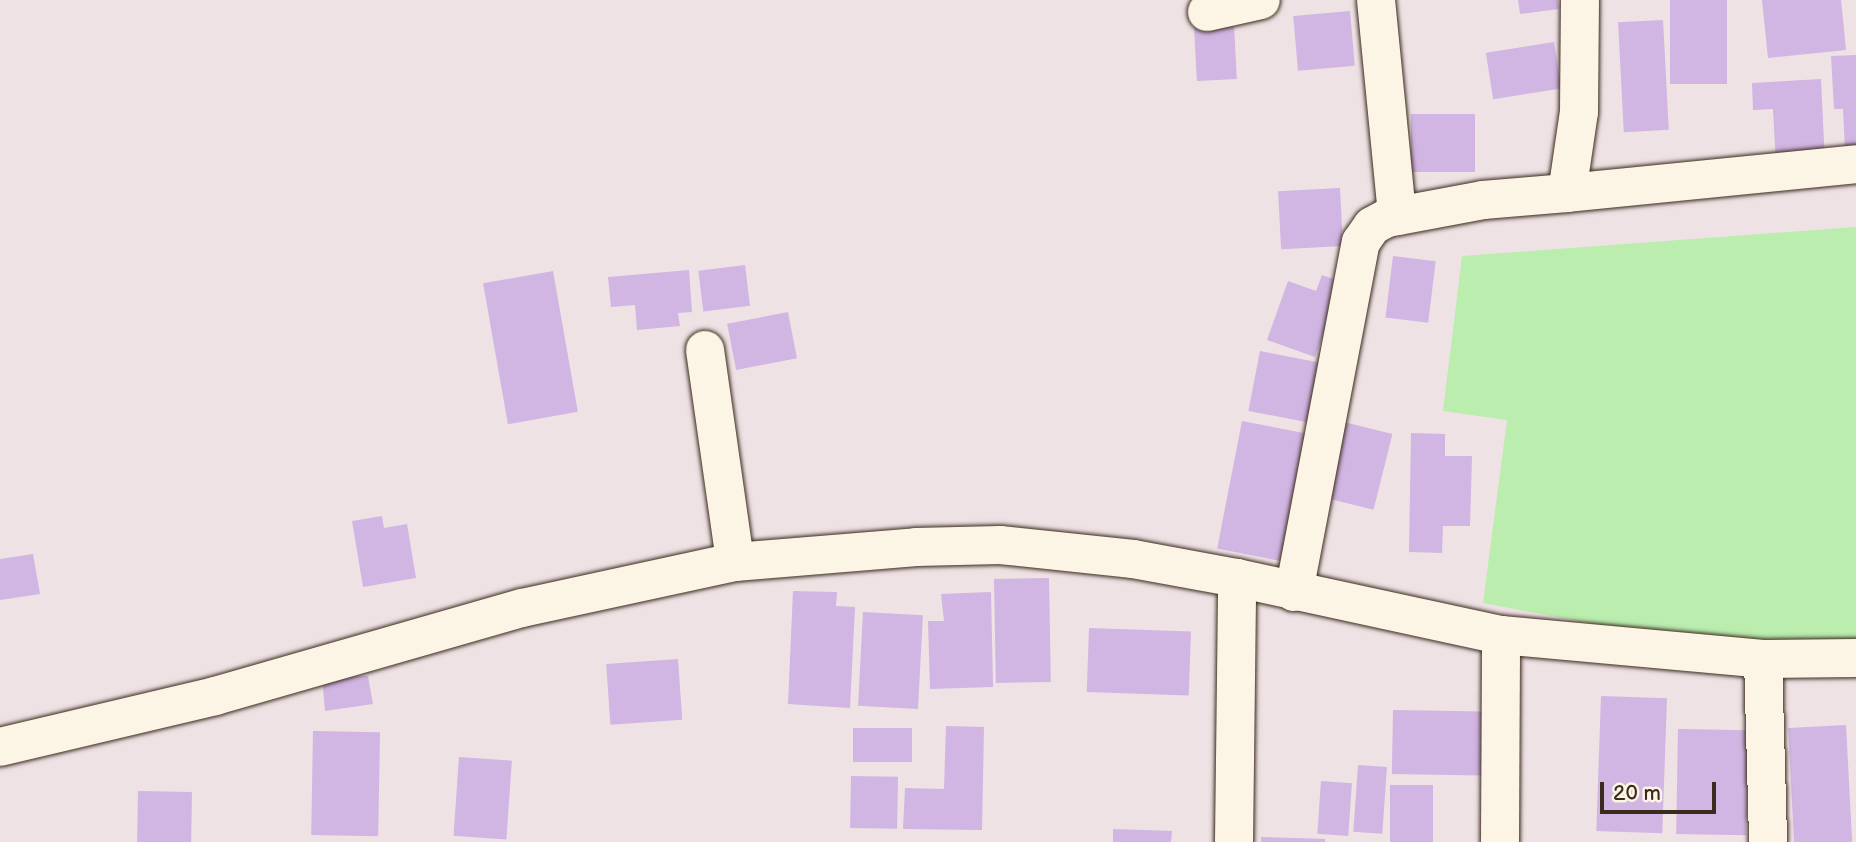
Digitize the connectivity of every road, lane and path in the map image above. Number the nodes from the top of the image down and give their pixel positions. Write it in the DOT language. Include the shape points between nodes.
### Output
graph roads {
  1 [pos="1261,0"];
  2 [pos="1376,0"];
  3 [pos="1580,0"];
  4 [pos="1207,12"];
  5 [pos="1856,164"];
  6 [pos="1567,193"];
  7 [pos="1397,216"];
  8 [pos="705,350"];
  9 [pos="736,562"];
  10 [pos="1237,578"];
  11 [pos="1294,592"];
  12 [pos="1501,635"];
  13 [pos="1856,658"];
  14 [pos="1763,659"];
  15 [pos="0,747"];
  16 [pos="1234,842"];
  17 [pos="1500,842"];
  18 [pos="1768,842"];
  1 -- 4 [label="street"];
  2 -- 7 [label="street"];
  3 -- 6 [label="street" via="1579,112"];
  5 -- 6 [label="street"];
  6 -- 7 [label="street" via="1483,200"];
  7 -- 11 [label="street" via="1372,226 1361,242"];
  8 -- 9 [label="street"];
  9 -- 10 [label="street" via="1000,545 1133,559"];
  9 -- 15 [label="street" via="522,608 201,699"];
  10 -- 11 [label="street"];
  10 -- 16 [label="street"];
  11 -- 12 [label="street"];
  12 -- 14 [label="street"];
  12 -- 17 [label="street"];
  13 -- 14 [label="street"];
  14 -- 18 [label="street"];
}
